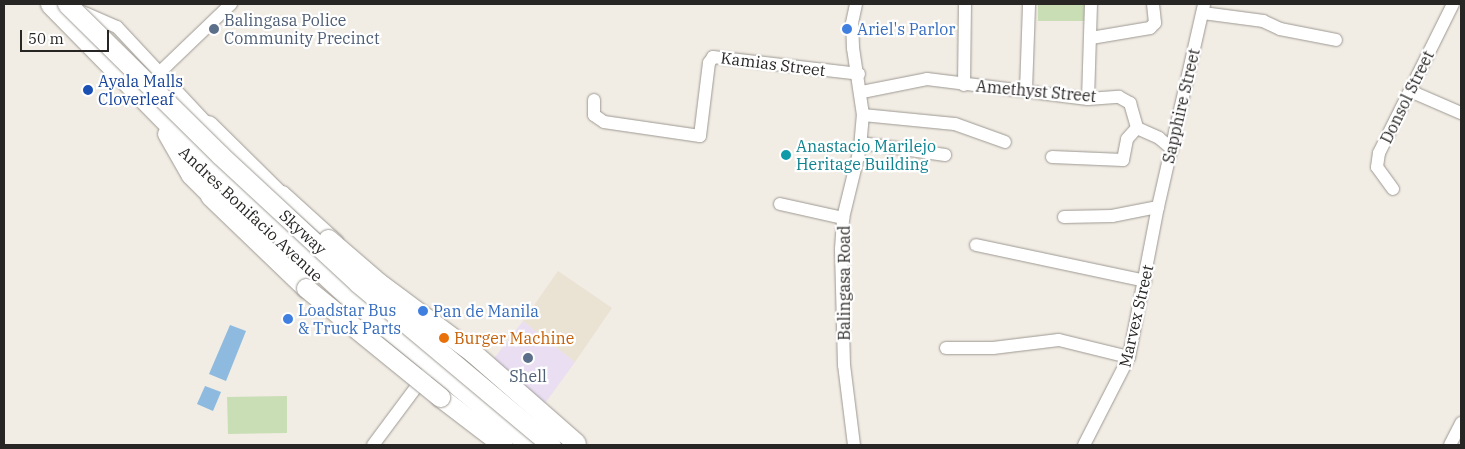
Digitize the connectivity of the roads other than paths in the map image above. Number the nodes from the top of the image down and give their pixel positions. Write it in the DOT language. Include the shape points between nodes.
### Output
graph roads {
  1 [pos="39,4"];
  2 [pos="50,4"];
  3 [pos="231,4"];
  4 [pos="856,4"];
  5 [pos="965,4"];
  6 [pos="1029,4"];
  7 [pos="1091,4"];
  8 [pos="1153,4"];
  9 [pos="1453,4"];
  10 [pos="74,6"];
  11 [pos="1203,8"];
  12 [pos="1092,38"];
  13 [pos="1336,40"];
  14 [pos="159,73"];
  15 [pos="859,74"];
  16 [pos="964,85"];
  17 [pos="1026,91"];
  18 [pos="1410,91"];
  19 [pos="862,92"];
  20 [pos="1088,98"];
  21 [pos="594,100"];
  22 [pos="1461,113"];
  23 [pos="863,115"];
  24 [pos="208,125"];
  25 [pos="1138,128"];
  26 [pos="166,134"];
  27 [pos="1005,142"];
  28 [pos="861,143"];
  29 [pos="1172,149"];
  30 [pos="945,155"];
  31 [pos="1052,157"];
  32 [pos="1393,188"];
  33 [pos="210,196"];
  34 [pos="780,204"];
  35 [pos="1158,207"];
  36 [pos="246,211"];
  37 [pos="1064,217"];
  38 [pos="843,218"];
  39 [pos="976,245"];
  40 [pos="1145,281"];
  41 [pos="946,348"];
  42 [pos="1130,357"];
  43 [pos="429,370"];
  44 [pos="1461,423"];
  45 [pos="373,445"];
  46 [pos="503,445"];
  47 [pos="525,445"];
  48 [pos="530,445"];
  49 [pos="551,445"];
  50 [pos="556,445"];
  51 [pos="572,445"];
  52 [pos="578,445"];
  53 [pos="854,445"];
  54 [pos="1084,445"];
  55 [pos="1450,445"];
  1 -- 26 [label="main road, Andres Bonifacio Avenue"];
  2 -- 48 [label="highway, Skyway" via="208,165 346,295"];
  3 -- 14 [label="street"];
  4 -- 15 [label="street, Balingasa Road" via="852,23"];
  5 -- 16 [label="street"];
  6 -- 17 [label="street"];
  7 -- 12 [label="street"];
  8 -- 12 [label="street" via="1155,23 1150,28"];
  9 -- 18 [label="street, Donsol Street"];
  10 -- 14 [label="street" via="117,27"];
  10 -- 49 [label="highway, Skyway, bridge" via="228,161 358,283"];
  10 -- 50 [label="main road, Andres Bonifacio Avenue" via="198,135 442,355"];
  11 -- 13 [label="street"];
  11 -- 29 [label="street, Sapphire Street"];
  12 -- 20 [label="street"];
  14 -- 24 [label="street"];
  15 -- 19 [label="street, Balingasa Road"];
  15 -- 21 [label="street, Kamias Street" via="713,57 700,136 604,122 594,115"];
  16 -- 17 [label="street, Amethyst Street"];
  16 -- 19 [label="street, Amethyst Street" via="927,79"];
  17 -- 20 [label="street, Amethyst Street"];
  18 -- 22 [label="street"];
  18 -- 32 [label="street, Donsol Street" via="1378,160 1377,167"];
  19 -- 23 [label="street, Balingasa Road"];
  20 -- 25 [label="street, Amethyst Street" via="1126,99"];
  23 -- 27 [label="street" via="955,124"];
  23 -- 28 [label="street, Balingasa Road"];
  24 -- 51 [label="street" via="344,247 538,409"];
  24 -- 52 [label="highway, bridge" via="286,202 379,283 472,352"];
  25 -- 29 [label="street" via="1159,138"];
  25 -- 31 [label="street" via="1128,139 1124,160"];
  26 -- 33 [label="main road" via="190,176"];
  26 -- 36 [label="main road, Andres Bonifacio Avenue"];
  28 -- 30 [label="street"];
  28 -- 38 [label="street, Balingasa Road"];
  29 -- 35 [label="street, Sapphire Street"];
  33 -- 36 [label="main road"];
  33 -- 46 [label="highway, bridge" via="306,288"];
  34 -- 38 [label="street"];
  35 -- 37 [label="street" via="1112,216"];
  35 -- 40 [label="street, Marvex Street"];
  36 -- 43 [label="main road, Andres Bonifacio Avenue" via="292,256"];
  38 -- 53 [label="street, Balingasa Road" via="840,249 844,365"];
  39 -- 40 [label="street"];
  40 -- 42 [label="street, Marvex Street"];
  41 -- 42 [label="street" via="993,348 1059,340"];
  42 -- 54 [label="street, Marvex Street"];
  43 -- 45 [label="street"];
  43 -- 47 [label="main road, Andres Bonifacio Avenue"];
  44 -- 55 [label="street"];
}
